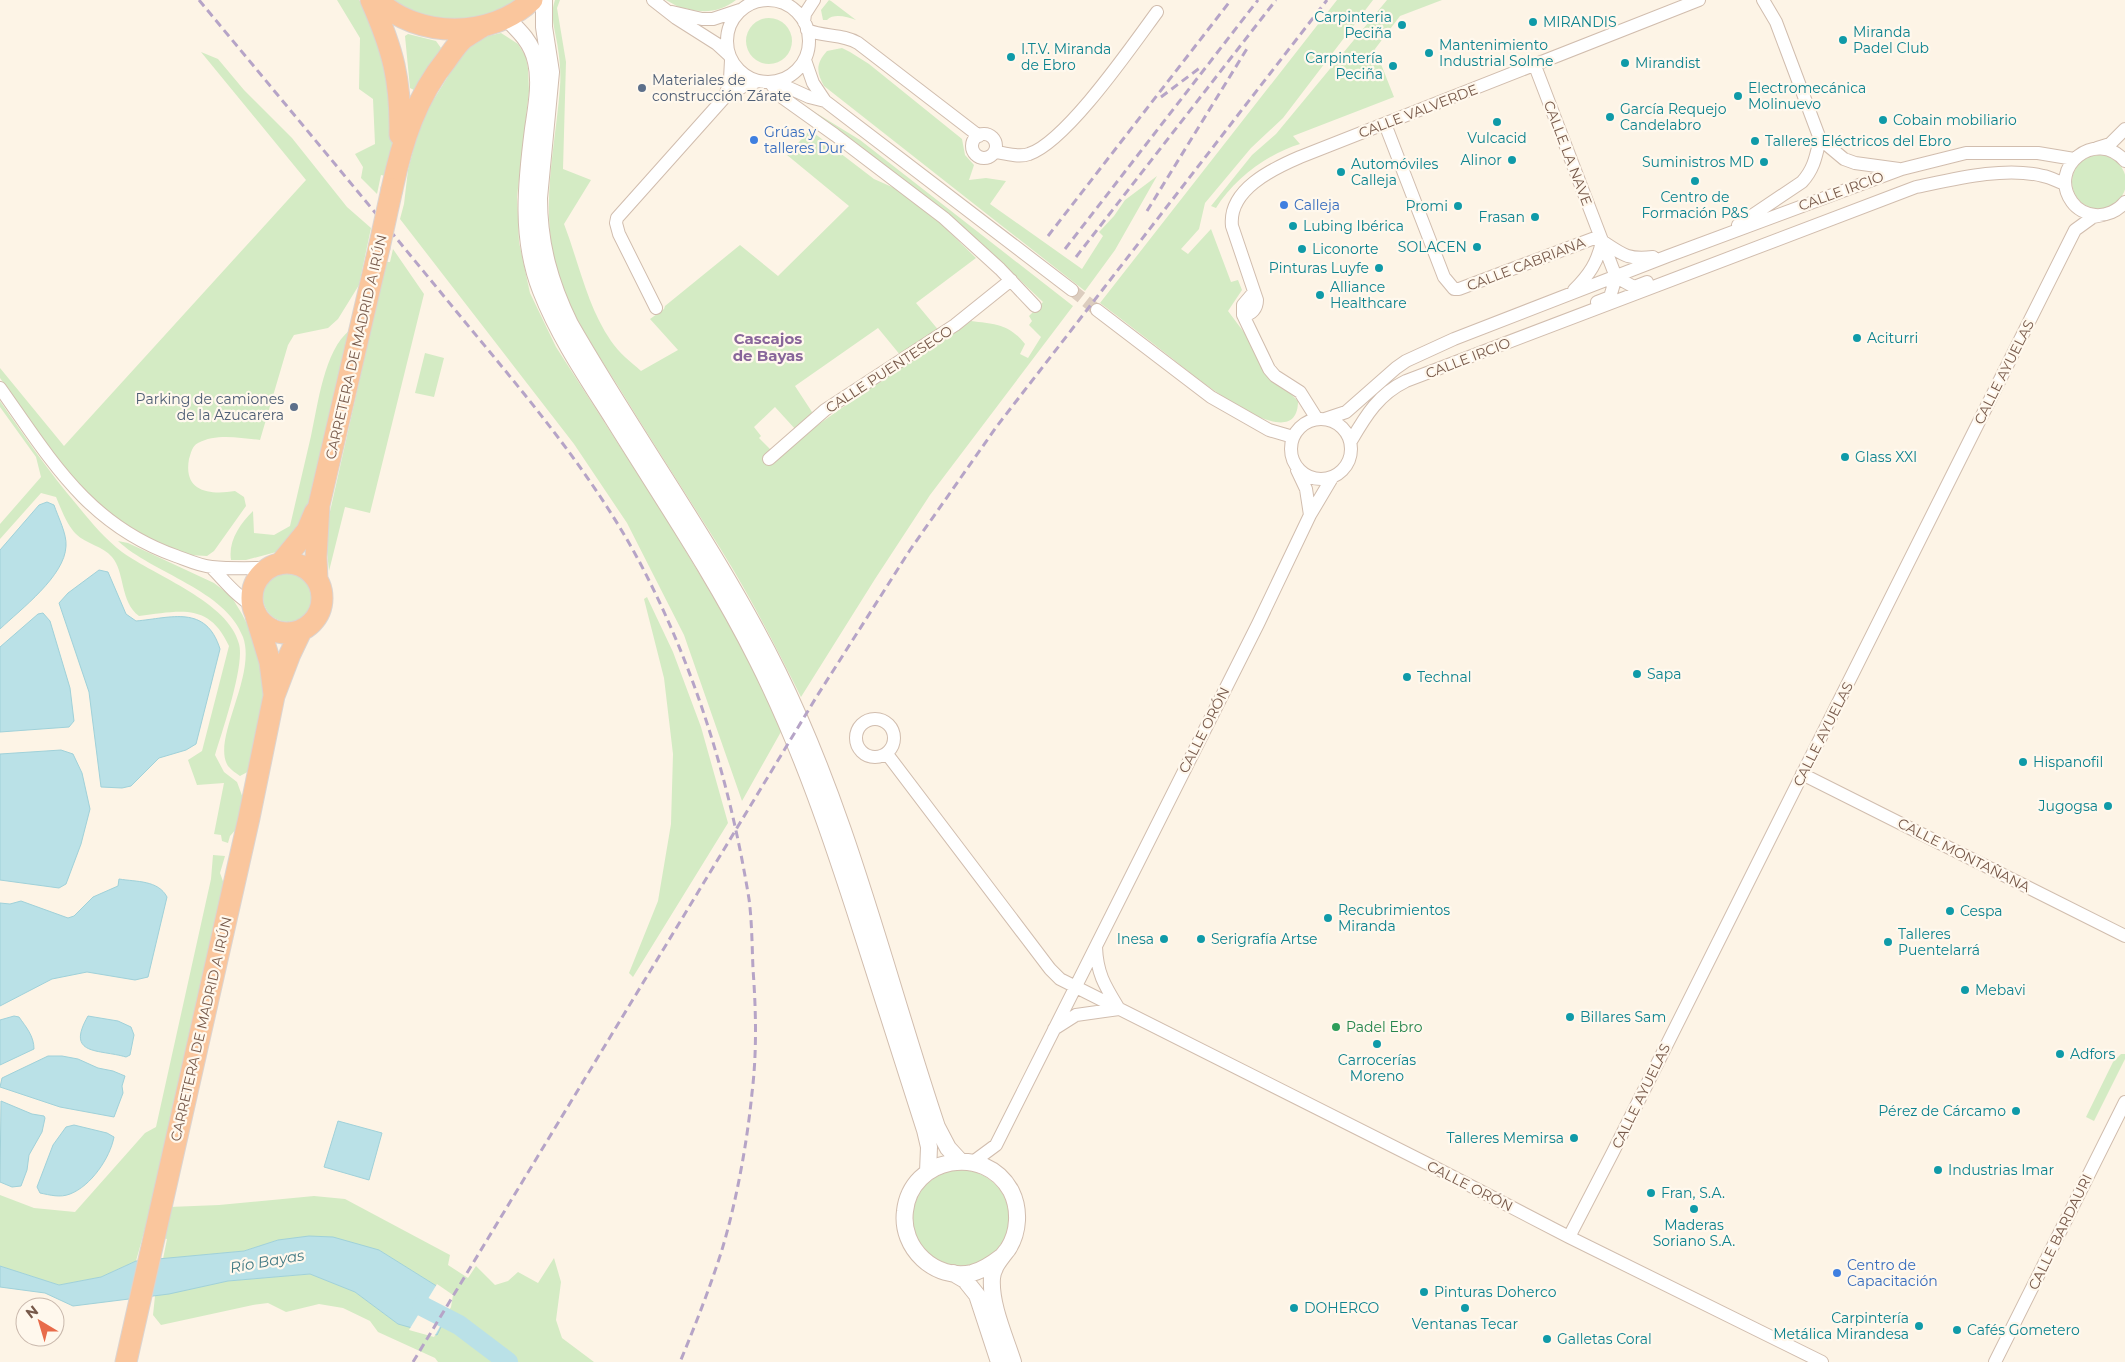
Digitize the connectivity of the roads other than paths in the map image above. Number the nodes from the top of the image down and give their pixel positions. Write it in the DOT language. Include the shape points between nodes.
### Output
graph roads {
  1 [pos="371,0"];
  2 [pos="378,0"];
  3 [pos="532,0"];
  4 [pos="544,0"];
  5 [pos="654,0"];
  6 [pos="814,0"];
  7 [pos="1699,0"];
  8 [pos="1763,0"];
  9 [pos="786,2"];
  10 [pos="742,9"];
  11 [pos="670,12"];
  12 [pos="1157,12"];
  13 [pos="506,18"];
  14 [pos="484,26"];
  15 [pos="806,26"];
  16 [pos="830,36"];
  17 [pos="730,57"];
  18 [pos="805,57"];
  19 [pos="1534,66"];
  20 [pos="768,82"];
  21 [pos="725,98"];
  22 [pos="825,101"];
  23 [pos="1385,124"];
  24 [pos="2125,128"];
  25 [pos="976,139"];
  26 [pos="1820,139"];
  27 [pos="2095,148"];
  28 [pos="998,151"];
  29 [pos="400,153"];
  30 [pos="2074,159"];
  31 [pos="2125,161"];
  32 [pos="1902,169"];
  33 [pos="2065,184"];
  34 [pos="2070,198"];
  35 [pos="2125,202"];
  36 [pos="2103,215"];
  37 [pos="2076,230"];
  38 [pos="1727,234"];
  39 [pos="1601,238"];
  40 [pos="1668,256"];
  41 [pos="1691,272"];
  42 [pos="1616,277"];
  43 [pos="1011,280"];
  44 [pos="1072,290"];
  45 [pos="1569,295"];
  46 [pos="1035,306"];
  47 [pos="656,308"];
  48 [pos="1097,310"];
  49 [pos="1561,323"];
  50 [pos="0,388"];
  51 [pos="1321,419"];
  52 [pos="1293,437"];
  53 [pos="1350,440"];
  54 [pos="769,459"];
  55 [pos="1297,468"];
  56 [pos="1332,478"];
  57 [pos="319,505"];
  58 [pos="1310,515"];
  59 [pos="275,566"];
  60 [pos="211,568"];
  61 [pos="317,580"];
  62 [pos="254,609"];
  63 [pos="301,630"];
  64 [pos="274,696"];
  65 [pos="887,754"];
  66 [pos="1802,774"];
  67 [pos="2125,936"];
  68 [pos="1096,944"];
  69 [pos="1075,987"];
  70 [pos="1119,1009"];
  71 [pos="1054,1029"];
  72 [pos="2125,1102"];
  73 [pos="996,1145"];
  74 [pos="967,1161"];
  75 [pos="928,1172"];
  76 [pos="996,1173"];
  77 [pos="1569,1237"];
  78 [pos="1001,1257"];
  79 [pos="953,1273"];
  80 [pos="126,1362"];
  81 [pos="999,1362"];
  82 [pos="1013,1362"];
  83 [pos="1822,1362"];
  84 [pos="1995,1362"];
  1 -- 29 [label="highway" via="387,38 398,79"];
  2 -- 14 [label="highway" via="400,16 420,24 441,29"];
  3 -- 13 [label="highway"];
  4 -- 74 [label="street" via="544,27 551,72 538,198 543,253 550,278 574,330 731,586 790,698 837,815 937,1127 948,1148"];
  5 -- 11 [label="street"];
  6 -- 15 [label="street" via="805,14"];
  7 -- 19 [label="street, CALLE VALVERDE"];
  8 -- 26 [label="street" via="1776,22"];
  9 -- 10 [label="street" via="762,1"];
  9 -- 15 [label="street"];
  10 -- 11 [label="street" via="713,19"];
  10 -- 17 [label="street" via="728,30"];
  11 -- 17 [label="street" via="717,44"];
  12 -- 28 [label="street" via="1084,106 1052,140 1027,155"];
  13 -- 14 [label="highway"];
  13 -- 75 [label="street" via="528,40 537,67 526,206 530,255 539,287 570,352 739,625 784,716 814,788 925,1130"];
  14 -- 29 [label="highway" via="464,38 440,67 414,113"];
  15 -- 16 [label="street"];
  15 -- 18 [label="street" via="809,42"];
  16 -- 18 [label="street"];
  16 -- 25 [label="street" via="844,36 858,43 968,128"];
  17 -- 20 [label="street" via="747,77"];
  17 -- 21 [label="street" via="730,79"];
  18 -- 20 [label="street" via="797,70"];
  18 -- 22 [label="street" via="813,82"];
  19 -- 23 [label="street, CALLE VALVERDE"];
  19 -- 39 [label="street, CALLE LA NAVE"];
  20 -- 21 [label="street" via="744,86"];
  20 -- 22 [label="street"];
  20 -- 43 [label="street" via="779,95 944,218"];
  21 -- 47 [label="street" via="617,218 619,234"];
  22 -- 44 [label="street"];
  23 -- 39 [label="street, CALLE CABRIANA" via="1444,277 1451,287 1459,289"];
  23 -- 51 [label="street, CALLE VALVERDE" via="1279,166 1249,187 1232,210 1232,226 1254,292 1243,305 1244,315 1275,376 1300,392"];
  24 -- 27 [label="street" via="2110,144"];
  25 -- 28 [label="street" via="986,135 993,138"];
  25 -- 28 [label="street" via="973,150 981,158"];
  26 -- 32 [label="street" via="1844,159"];
  26 -- 38 [label="street" via="1815,163 1802,182"];
  27 -- 30 [label="street"];
  27 -- 31 [label="street" via="2116,152"];
  29 -- 57 [label="highway, CARRETERA DE MADRID A IRÚN, bridge"];
  30 -- 32 [label="street, CALLE IRCIO" via="2038,153 1966,153"];
  30 -- 33 [label="street"];
  32 -- 38 [label="street, CALLE IRCIO"];
  33 -- 34 [label="street"];
  33 -- 41 [label="street, CALLE IRCIO" via="2043,176 1992,174 1916,187"];
  34 -- 36 [label="street" via="2080,210"];
  34 -- 37 [label="street"];
  35 -- 36 [label="street, CALLE AYUELAS" via="2113,212"];
  36 -- 37 [label="street, CALLE AYUELAS" via="2093,217"];
  37 -- 66 [label="street, CALLE AYUELAS"];
  38 -- 40 [label="street, CALLE IRCIO"];
  39 -- 40 [label="street" via="1625,256 1637,259"];
  39 -- 42 [label="street, CALLE LA NAVE"];
  39 -- 45 [label="street" via="1599,256 1593,269"];
  40 -- 42 [label="street, CALLE IRCIO"];
  41 -- 42 [label="street, CALLE IRCIO" via="1681,269 1634,287"];
  41 -- 49 [label="street, CALLE IRCIO"];
  42 -- 45 [label="street, CALLE IRCIO"];
  42 -- 49 [label="street" via="1610,297 1569,312"];
  43 -- 46 [label="street"];
  43 -- 54 [label="street, CALLE PUENTESECO" via="955,325 825,410"];
  45 -- 51 [label="street, CALLE IRCIO" via="1421,353 1396,368 1346,412"];
  48 -- 52 [label="street" via="1211,397 1269,430"];
  49 -- 53 [label="street, CALLE IRCIO" via="1394,387 1368,410"];
  50 -- 60 [label="street" via="83,499 110,522 161,551"];
  51 -- 52 [label="street" via="1303,425"];
  51 -- 53 [label="street" via="1336,422"];
  52 -- 55 [label="street" via="1291,453"];
  53 -- 56 [label="street" via="1352,452 1348,463"];
  55 -- 56 [label="street" via="1319,480"];
  55 -- 58 [label="street" via="1306,489"];
  56 -- 58 [label="street, CALLE ORÓN"];
  57 -- 59 [label="highway" via="307,531"];
  57 -- 61 [label="highway"];
  58 -- 68 [label="street, CALLE ORÓN"];
  59 -- 60 [label="street"];
  59 -- 61 [label="highway" via="301,566"];
  59 -- 62 [label="highway" via="259,577 252,590"];
  60 -- 62 [label="street"];
  61 -- 63 [label="highway" via="322,592 322,606 316,618"];
  62 -- 63 [label="highway" via="263,624 274,631 288,634"];
  62 -- 64 [label="highway" via="270,662"];
  63 -- 64 [label="highway"];
  64 -- 80 [label="highway, CARRETERA DE MADRID A IRÚN"];
  65 -- 69 [label="street, CALLE ORÓN" via="1050,969"];
  66 -- 67 [label="street, CALLE MONTAÑANA"];
  66 -- 77 [label="street, CALLE AYUELAS"];
  68 -- 69 [label="street, CALLE ORÓN"];
  68 -- 70 [label="street" via="1098,972"];
  69 -- 70 [label="street, CALLE ORÓN"];
  69 -- 71 [label="street, CALLE ORÓN"];
  70 -- 71 [label="street" via="1076,1015"];
  70 -- 77 [label="street, CALLE ORÓN"];
  71 -- 73 [label="street, CALLE ORÓN"];
  72 -- 84 [label="street, CALLE BARDAURI"];
  73 -- 74 [label="street, CALLE ORÓN"];
  73 -- 76 [label="street, CALLE ORÓN"];
  74 -- 75 [label="street" via="938,1166"];
  74 -- 76 [label="street"];
  75 -- 79 [label="street" via="912,1188 907,1199 906,1232 923,1260"];
  76 -- 78 [label="street" via="1011,1192 1017,1214 1014,1237"];
  77 -- 83 [label="street, CALLE ORÓN"];
  78 -- 79 [label="street" via="987,1268"];
  78 -- 82 [label="street" via="994,1270 992,1290"];
  79 -- 81 [label="street" via="965,1280 977,1294"];
}
